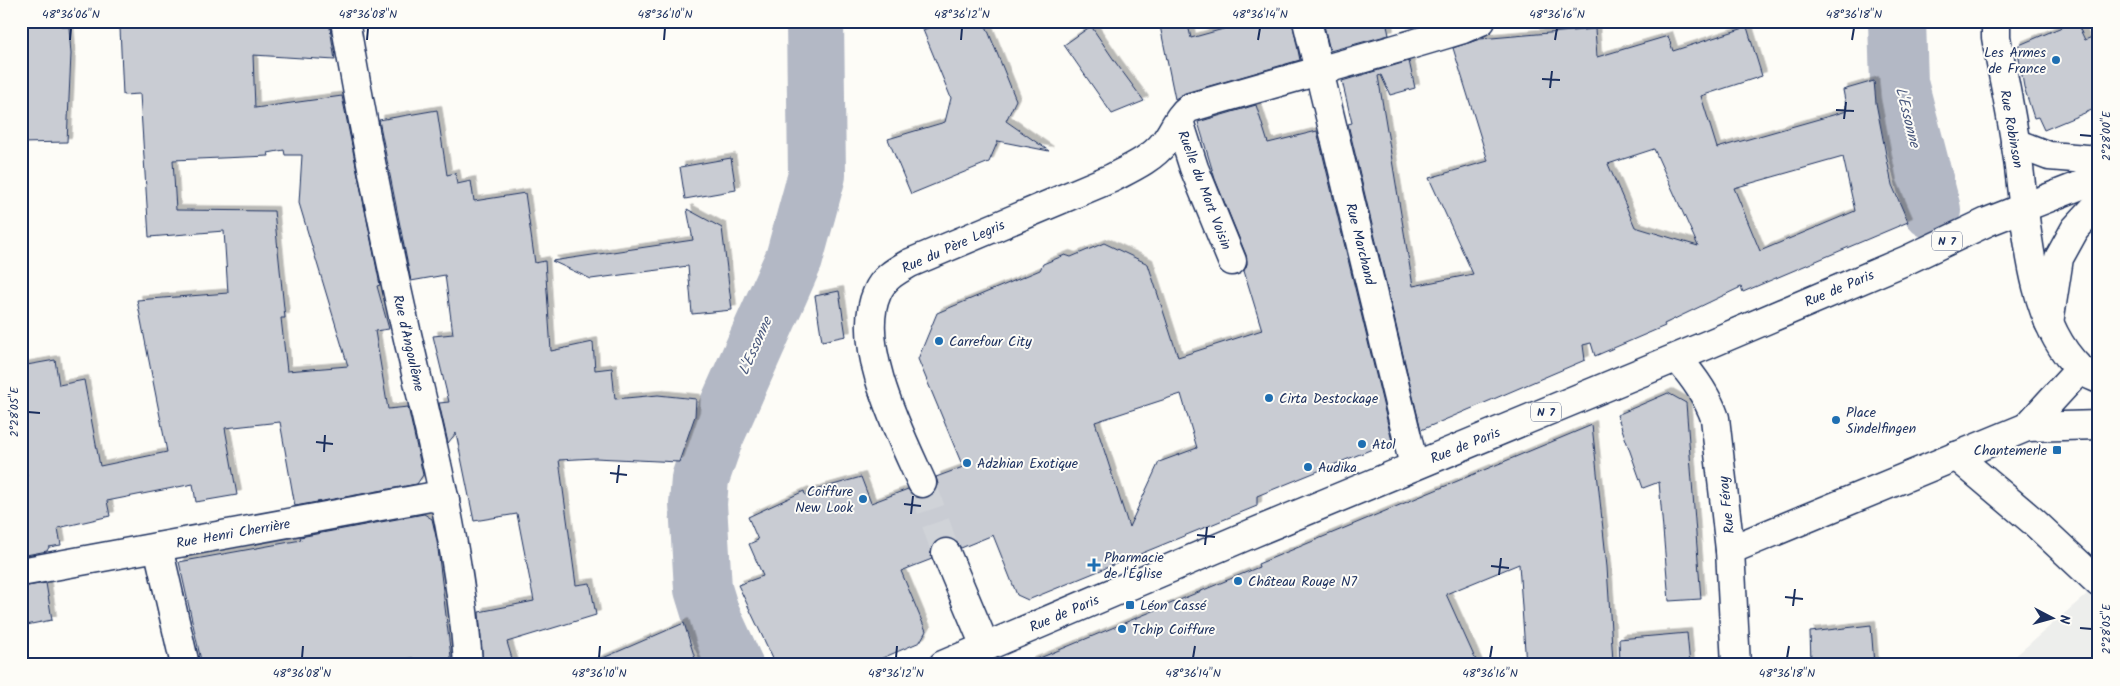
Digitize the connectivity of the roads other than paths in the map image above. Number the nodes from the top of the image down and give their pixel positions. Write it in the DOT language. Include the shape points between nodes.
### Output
graph roads {
  1 [pos="345,21"];
  2 [pos="1307,21"];
  3 [pos="1481,21"];
  4 [pos="1996,21"];
  5 [pos="1319,71"];
  6 [pos="1179,121"];
  7 [pos="2015,143"];
  8 [pos="2099,160"];
  9 [pos="2099,178"];
  10 [pos="2099,203"];
  11 [pos="2022,208"];
  12 [pos="1232,261"];
  13 [pos="2049,323"];
  14 [pos="1677,358"];
  15 [pos="2090,374"];
  16 [pos="2099,425"];
  17 [pos="2027,427"];
  18 [pos="1956,456"];
  19 [pos="1414,466"];
  20 [pos="922,483"];
  21 [pos="445,499"];
  22 [pos="158,547"];
  23 [pos="1730,550"];
  24 [pos="946,553"];
  25 [pos="21,572"];
  26 [pos="2099,584"];
  27 [pos="985,646"];
  28 [pos="185,665"];
  29 [pos="468,665"];
  30 [pos="943,665"];
  31 [pos="1736,665"];
  1 -- 21 [label="street, Rue d'Angoulême" via="394,277"];
  2 -- 5 [label="street, Rue Marchand"];
  3 -- 5 [label="street, Ruelle du Mort Voisin"];
  4 -- 7 [label="street, Rue Robinson"];
  5 -- 6 [label="street, Ruelle du Mort Voisin" via="1189,108"];
  5 -- 19 [label="street, Rue Marchand"];
  6 -- 12 [label="street, Ruelle du Mort Voisin" via="1194,168"];
  6 -- 20 [label="street, Rue du Père Legris" via="1163,145 1140,163 1112,178 910,263 889,276 876,294 871,322 885,399"];
  7 -- 8 [label="street" via="2049,156"];
  7 -- 11 [label="street, Rue Robinson"];
  9 -- 11 [label="street, N 7"];
  10 -- 13 [label="street" via="2075,230 2060,258"];
  11 -- 13 [label="street, Rue Robinson" via="2027,241"];
  11 -- 14 [label="street, Rue de Paris / N 7"];
  13 -- 15 [label="street, Rue Robinson" via="2062,348"];
  14 -- 19 [label="street, Rue de Paris / N 7"];
  14 -- 23 [label="street, Rue Féray" via="1698,383 1715,418"];
  15 -- 17 [label="street"];
  16 -- 17 [label="street"];
  17 -- 18 [label="street"];
  18 -- 23 [label="street"];
  18 -- 26 [label="street" via="2034,522"];
  19 -- 27 [label="street, Rue de Paris / N 7"];
  21 -- 22 [label="street, Rue Henri Cherrière" via="430,497"];
  21 -- 29 [label="street, Rue d'Angoulême"];
  22 -- 25 [label="street, Rue Henri Cherrière"];
  22 -- 28 [label="street"];
  23 -- 31 [label="street, Rue Féray"];
  24 -- 27 [label="street"];
  27 -- 30 [label="street, Rue de Paris / N 7"];
}
